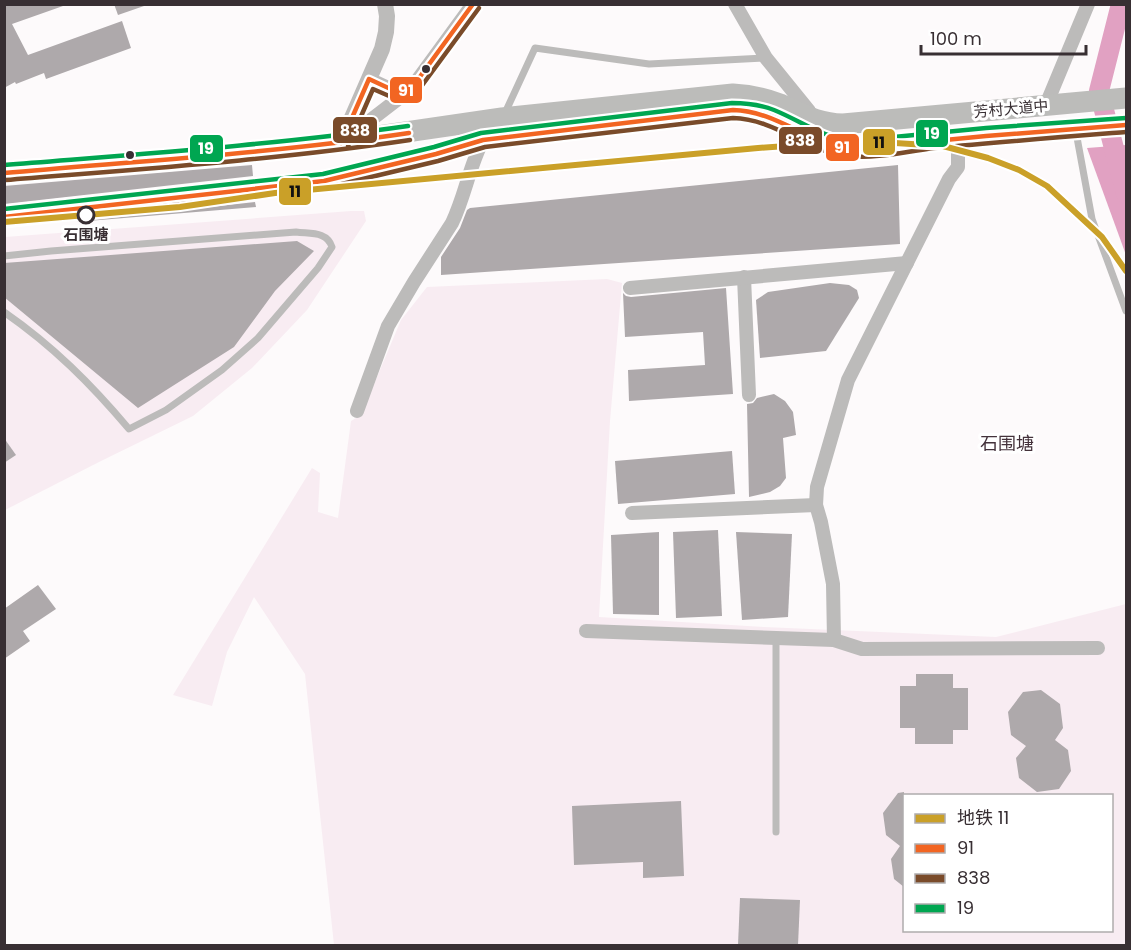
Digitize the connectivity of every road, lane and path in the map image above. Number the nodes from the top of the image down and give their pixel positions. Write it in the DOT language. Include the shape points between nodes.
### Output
graph roads {
  1 [pos="385,4"];
  2 [pos="473,4"];
  3 [pos="735,4"];
  4 [pos="1088,4"];
  5 [pos="766,58"];
  6 [pos="369,79"];
  7 [pos="411,89"];
  8 [pos="1126,98"];
  9 [pos="1046,105"];
  10 [pos="809,111"];
  11 [pos="502,118"];
  12 [pos="1126,125"];
  13 [pos="1075,128"];
  14 [pos="958,139"];
  15 [pos="483,140"];
  16 [pos="340,142"];
  17 [pos="4,174"];
  18 [pos="4,217"];
  19 [pos="4,256"];
  20 [pos="907,262"];
  21 [pos="744,277"];
  22 [pos="630,288"];
  23 [pos="1126,311"];
  24 [pos="4,312"];
  25 [pos="750,395"];
  26 [pos="357,411"];
  27 [pos="816,505"];
  28 [pos="632,513"];
  29 [pos="586,631"];
  30 [pos="776,638"];
  31 [pos="834,640"];
  32 [pos="1098,648"];
  33 [pos="776,832"];
  1 -- 6 [label="street" via="387,32"];
  2 -- 7 [label="street"];
  3 -- 5 [label="street"];
  4 -- 9 [label="street"];
  5 -- 10 [label="street"];
  5 -- 11 [label="lane" via="649,64 535,48"];
  6 -- 7 [label="street" via="397,92"];
  6 -- 16 [label="street"];
  7 -- 16 [label="street"];
  8 -- 9 [label="highway, 芳村大道中"];
  9 -- 11 [label="highway, 芳村大道中" via="828,123 764,98 733,94"];
  11 -- 16 [label="highway, 芳村大道中"];
  12 -- 13 [label="highway, 芳村大道中"];
  13 -- 14 [label="highway, 芳村大道中"];
  13 -- 23 [label="lane" via="1092,219"];
  14 -- 15 [label="highway, 芳村大道中" via="854,149 836,147 774,119 733,110"];
  14 -- 20 [label="street" via="958,167"];
  15 -- 18 [label="highway, 芳村大道中" via="324,181"];
  15 -- 26 [label="street" via="452,223 388,326"];
  16 -- 17 [label="highway, 芳村大道中"];
  19 -- 24 [label="lane" via="296,232 323,235 332,247 258,338 222,370 166,410 129,429 61,357"];
  20 -- 21 [label="street"];
  20 -- 27 [label="street" via="848,380 817,487"];
  21 -- 22 [label="street"];
  21 -- 25 [label="street"];
  27 -- 28 [label="street"];
  27 -- 31 [label="street" via="833,584"];
  29 -- 30 [label="street"];
  30 -- 31 [label="street"];
  30 -- 33 [label="lane"];
  31 -- 32 [label="street" via="862,649"];
}
